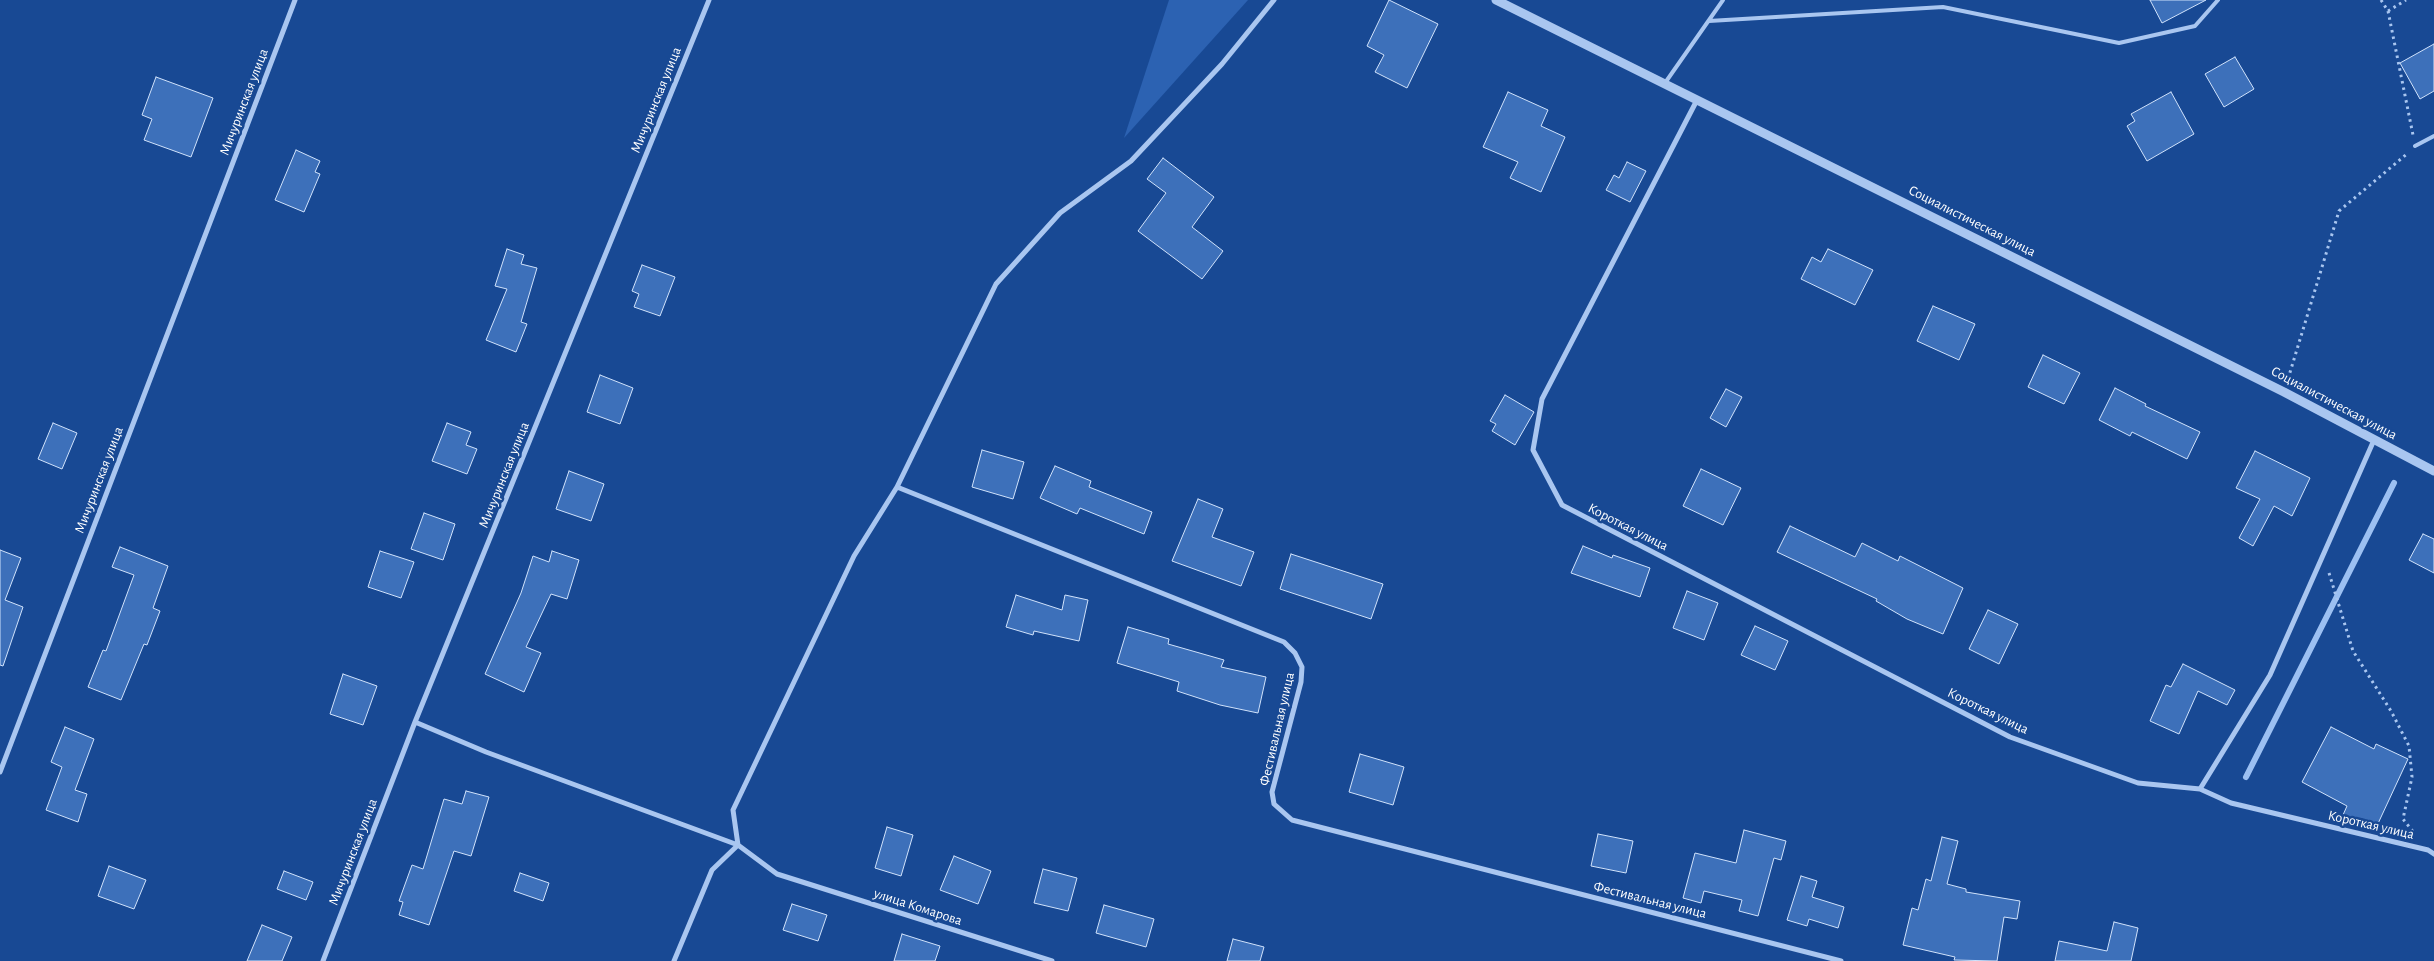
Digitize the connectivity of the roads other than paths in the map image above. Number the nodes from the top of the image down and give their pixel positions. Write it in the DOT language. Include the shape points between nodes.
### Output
graph roads {
  1 [pos="295,0"];
  2 [pos="709,0"];
  3 [pos="1274,0"];
  4 [pos="1496,0"];
  5 [pos="1723,0"];
  6 [pos="2218,0"];
  7 [pos="1709,20"];
  8 [pos="1665,83"];
  9 [pos="1697,99"];
  10 [pos="2434,136"];
  11 [pos="2416,146"];
  12 [pos="2374,440"];
  13 [pos="2434,471"];
  14 [pos="897,487"];
  15 [pos="415,722"];
  16 [pos="0,772"];
  17 [pos="2200,789"];
  18 [pos="738,846"];
  19 [pos="2434,854"];
  20 [pos="323,961"];
  21 [pos="674,961"];
  22 [pos="1052,961"];
  23 [pos="1841,961"];
  1 -- 16 [label="street, Мичуринская улица"];
  2 -- 15 [label="street, Мичуринская улица"];
  3 -- 14 [label="street" via="1222,64 1131,160 1060,213 996,284"];
  4 -- 8 [label="street, Социалистическая улица"];
  5 -- 7 [label="lane"];
  6 -- 7 [label="lane" via="2195,26 2118,43 1943,7"];
  7 -- 8 [label="lane"];
  8 -- 9 [label="street, Социалистическая улица"];
  9 -- 12 [label="street, Социалистическая улица"];
  9 -- 17 [label="street, Короткая улица" via="1542,399 1533,450 1562,505 2010,737 2138,783"];
  10 -- 11 [label="lane"];
  12 -- 13 [label="street, Социалистическая улица"];
  12 -- 17 [label="street" via="2270,674"];
  14 -- 18 [label="street" via="854,556 733,810"];
  14 -- 23 [label="street, Фестивальная улица" via="1284,642 1295,653 1302,675 1272,792 1274,804 1292,820"];
  15 -- 18 [label="street, улица Комарова" via="486,752"];
  15 -- 20 [label="street, Мичуринская улица"];
  17 -- 19 [label="street, Короткая улица" via="2231,803"];
  18 -- 21 [label="street" via="712,870"];
  18 -- 22 [label="street, улица Комарова" via="778,874"];
}
